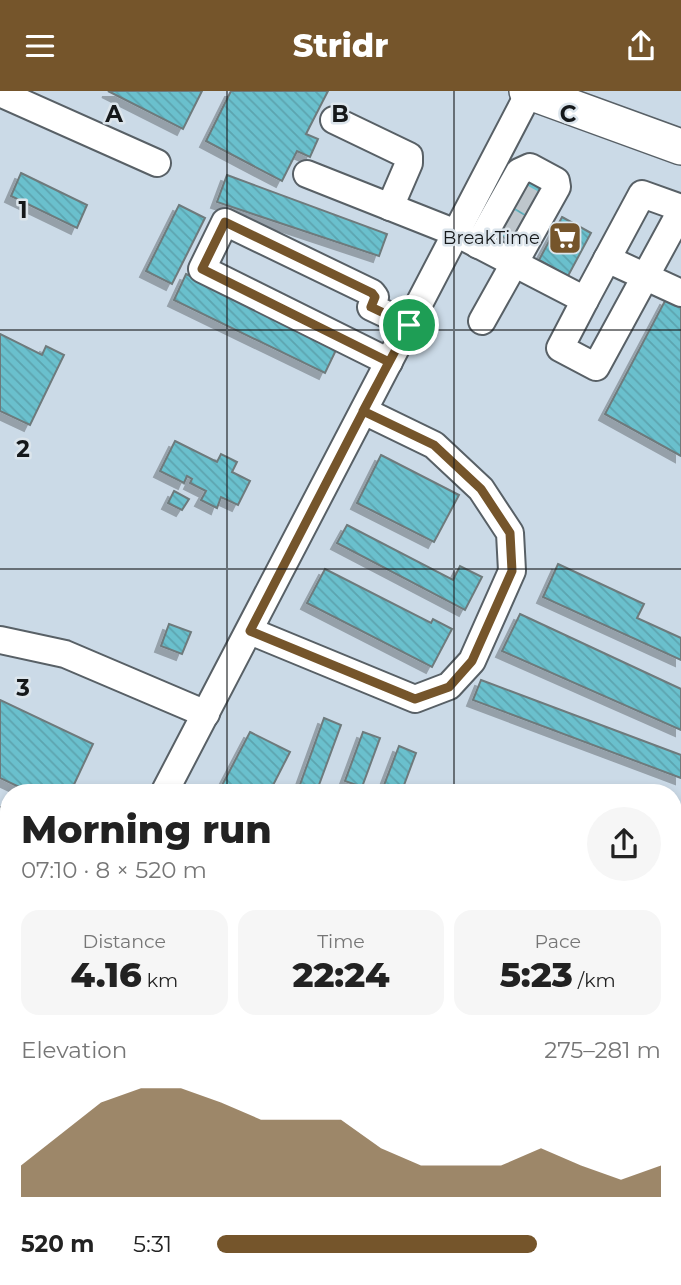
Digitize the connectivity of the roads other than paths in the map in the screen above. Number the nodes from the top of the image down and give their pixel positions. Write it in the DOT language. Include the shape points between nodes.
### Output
graph roads {
  1 [pos="529,91"];
  2 [pos="0,93"];
  3 [pos="334,120"];
  4 [pos="681,147"];
  5 [pos="157,163"];
  6 [pos="307,174"];
  7 [pos="390,207"];
  8 [pos="681,210"];
  9 [pos="467,239"];
  10 [pos="607,258"];
  11 [pos="515,263"];
  12 [pos="646,276"];
  13 [pos="681,293"];
  14 [pos="586,300"];
  15 [pos="371,307"];
  16 [pos="482,321"];
  17 [pos="409,325"];
  18 [pos="352,343"];
  19 [pos="389,362"];
  20 [pos="363,411"];
  21 [pos="250,631"];
  22 [pos="0,640"];
  23 [pos="206,714"];
  24 [pos="169,784"];
  1 -- 4 [label="main road"];
  1 -- 9 [label="street"];
  2 -- 5 [label="street"];
  3 -- 7 [label="street" via="409,156"];
  6 -- 7 [label="street"];
  7 -- 9 [label="street"];
  8 -- 10 [label="street" via="642,194"];
  8 -- 12 [label="street"];
  9 -- 11 [label="street"];
  9 -- 11 [label="street" via="499,216 519,172 530,167 556,181 557,187"];
  9 -- 17 [label="street"];
  10 -- 12 [label="street"];
  10 -- 14 [label="street"];
  11 -- 14 [label="street"];
  11 -- 16 [label="street"];
  12 -- 13 [label="street"];
  12 -- 14 [label="street" via="596,367 560,348"];
  15 -- 17 [label="street"];
  15 -- 18 [label="street"];
  15 -- 18 [label="street" via="372,293 225,222 202,269"];
  17 -- 19 [label="street"];
  18 -- 19 [label="street"];
  19 -- 20 [label="street"];
  20 -- 21 [label="street"];
  20 -- 21 [label="street" via="434,445 481,489 510,533 512,571 472,661 449,687 415,699"];
  21 -- 23 [label="street"];
  22 -- 23 [label="street" via="65,653"];
  23 -- 24 [label="street"];
}
